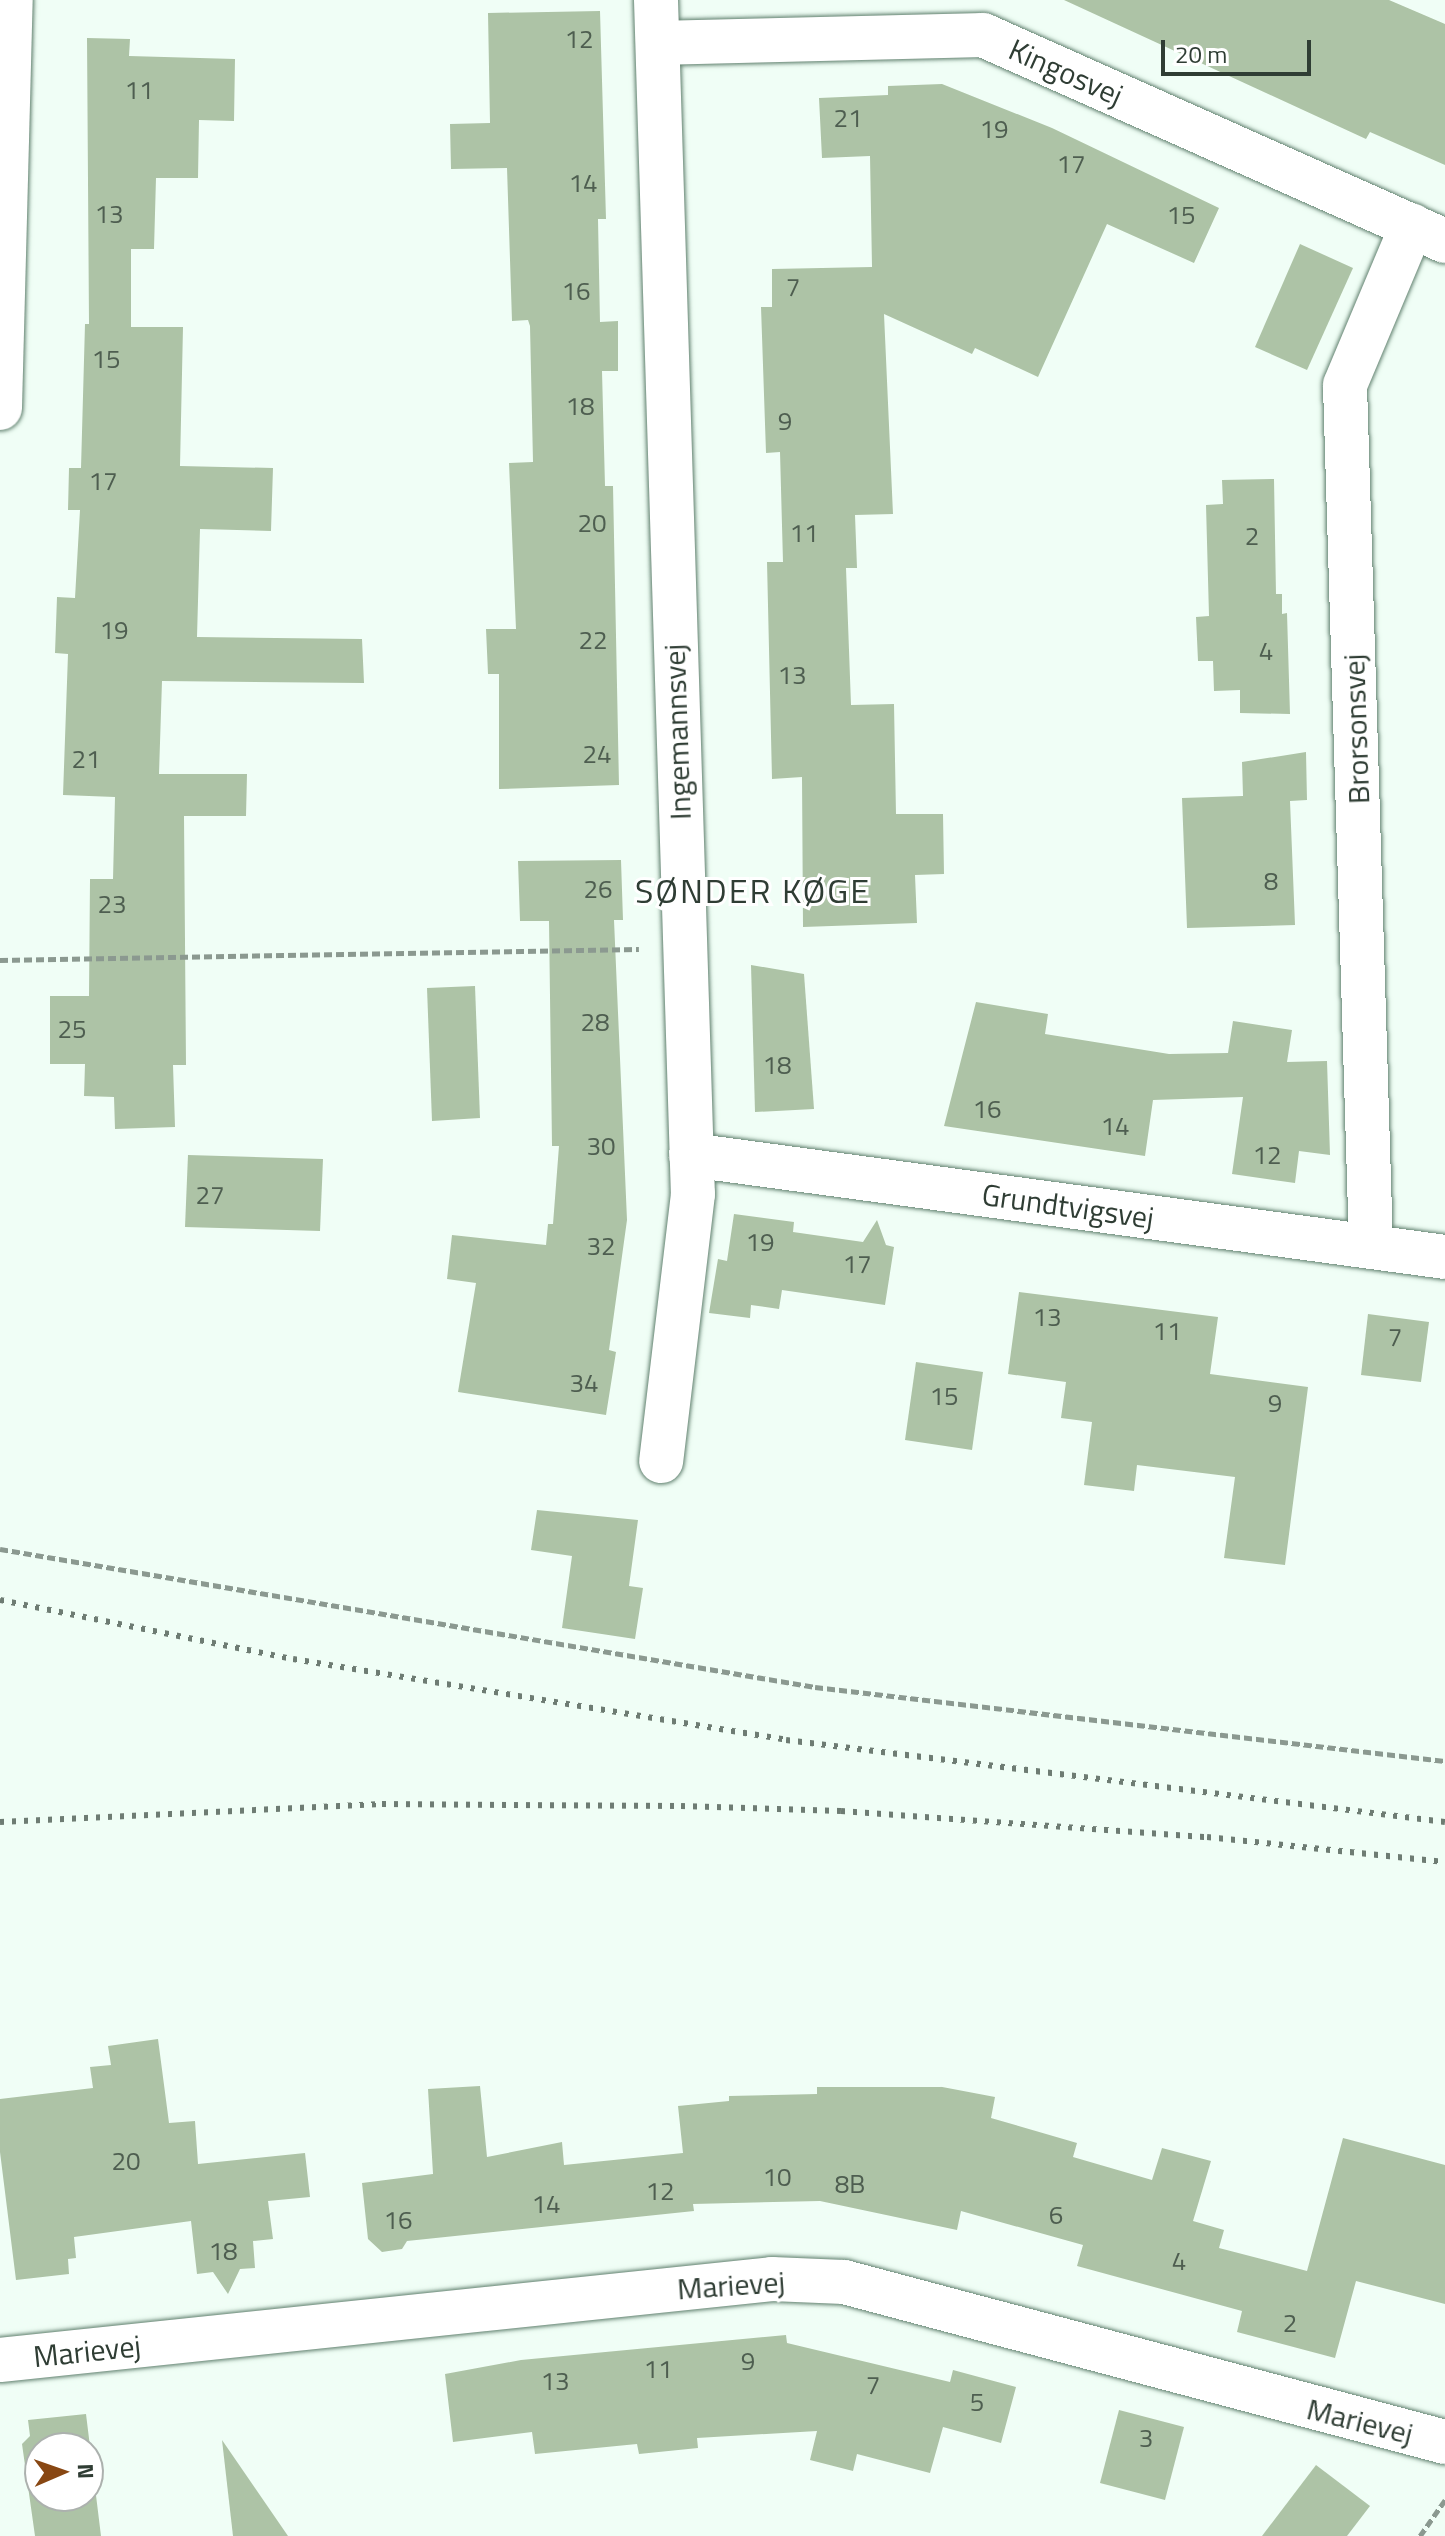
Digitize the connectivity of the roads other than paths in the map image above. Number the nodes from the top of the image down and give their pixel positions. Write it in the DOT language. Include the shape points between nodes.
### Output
graph roads {
  1 [pos="11,0"];
  2 [pos="656,0"];
  3 [pos="658,43"];
  4 [pos="1428,234"];
  5 [pos="0,408"];
  6 [pos="691,1155"];
  7 [pos="1371,1246"];
  8 [pos="1445,1257"];
  9 [pos="661,1461"];
  10 [pos="0,2360"];
  11 [pos="1445,2442"];
  1 -- 5 [label="street"];
  2 -- 3 [label="street, Ingemannsvej"];
  3 -- 4 [label="street, Kingosvej" via="983,35"];
  3 -- 6 [label="street, Ingemannsvej"];
  4 -- 7 [label="street, Brorsonsvej" via="1345,385"];
  6 -- 7 [label="street, Grundtvigsvej"];
  6 -- 9 [label="street, Ingemannsvej" via="693,1194"];
  7 -- 8 [label="street, Grundtvigsvej"];
  10 -- 11 [label="street, Marievej" via="772,2279 844,2282"];
}
